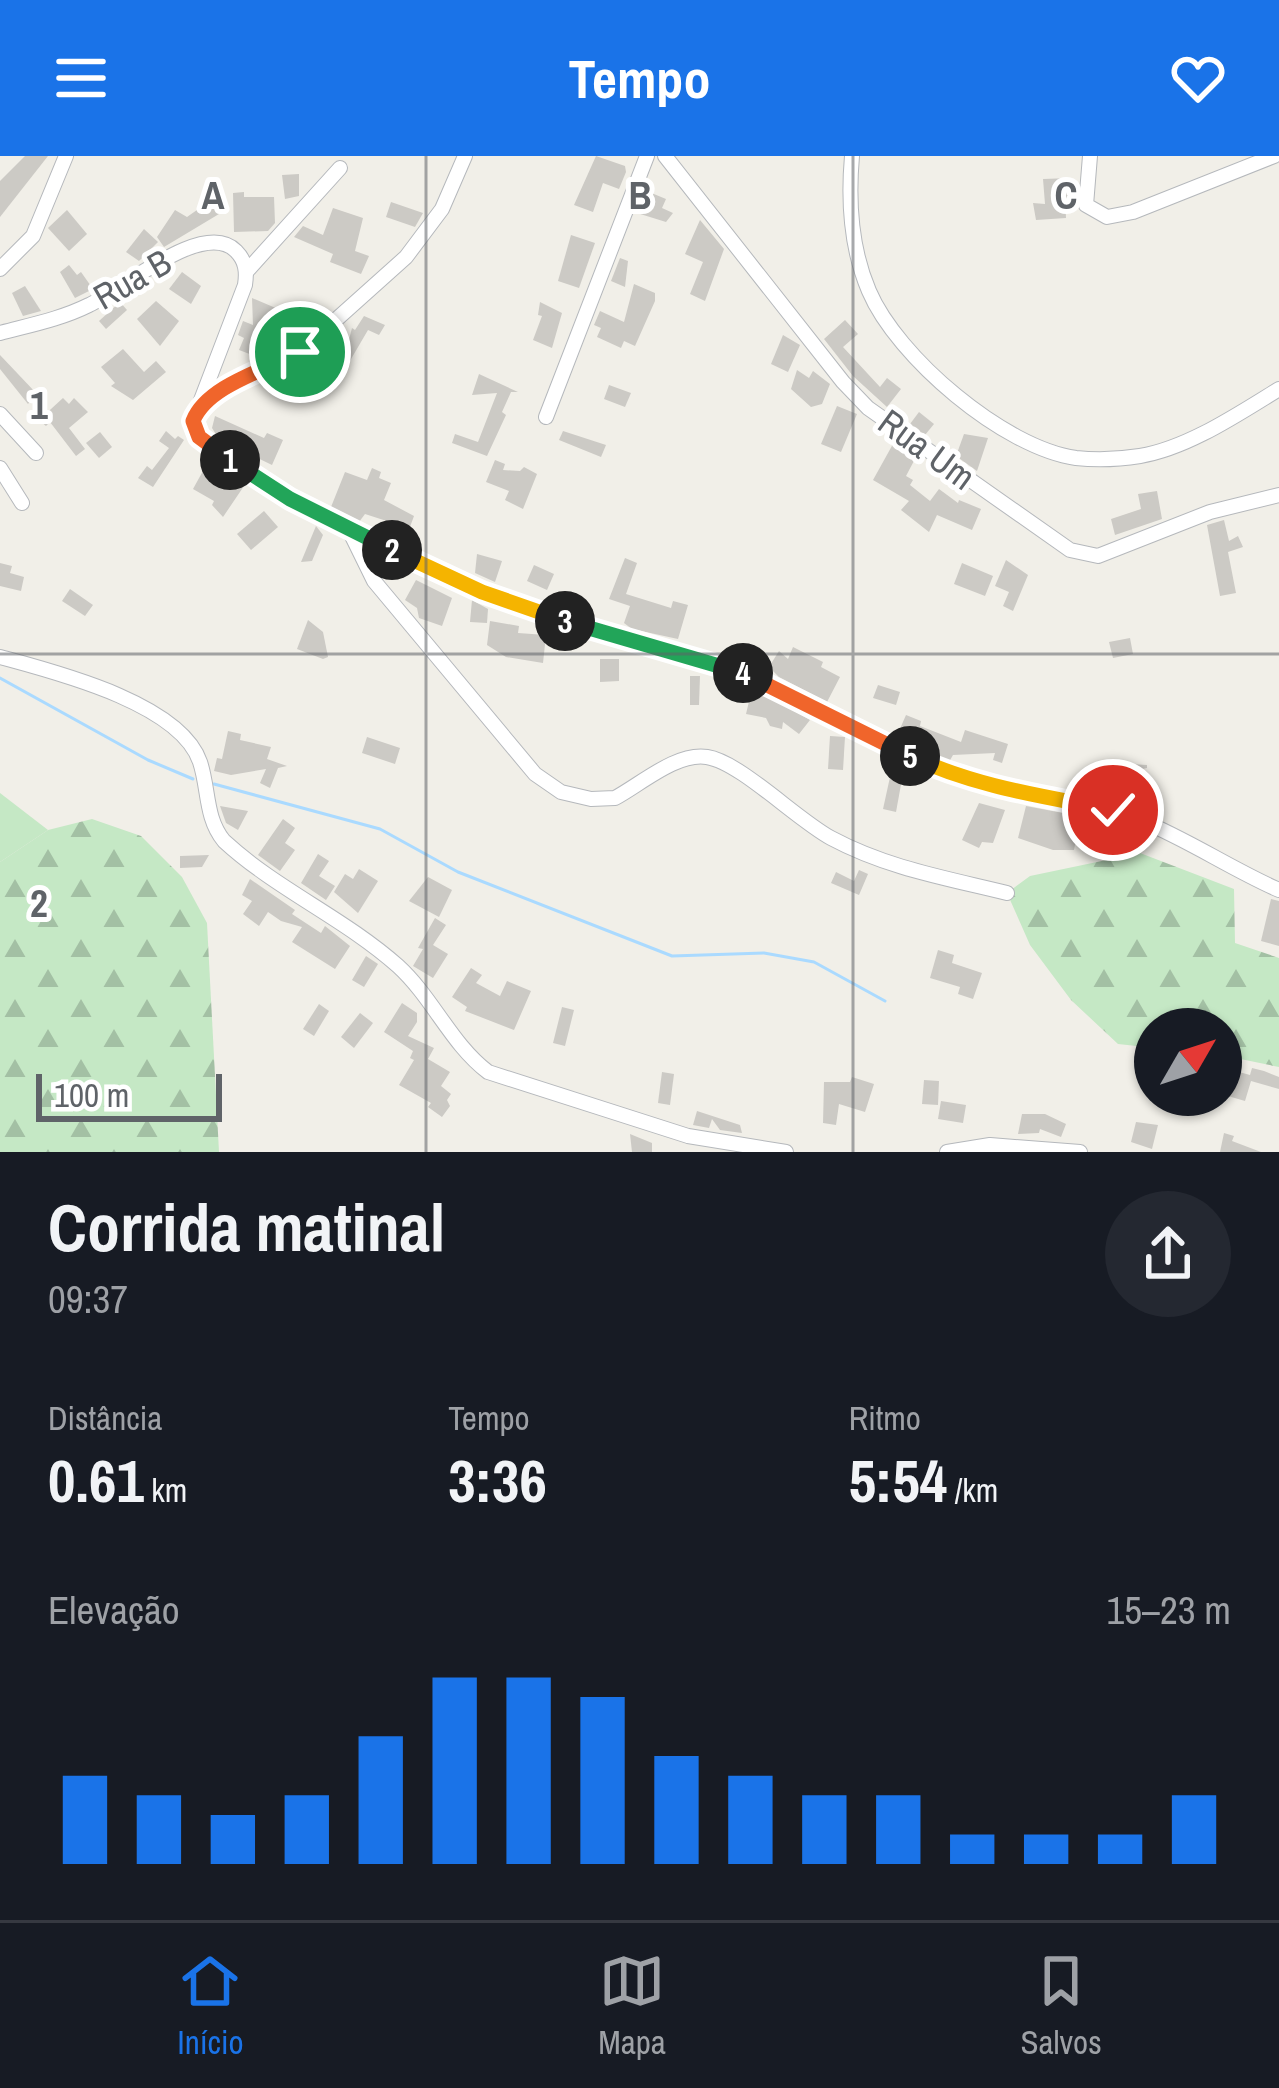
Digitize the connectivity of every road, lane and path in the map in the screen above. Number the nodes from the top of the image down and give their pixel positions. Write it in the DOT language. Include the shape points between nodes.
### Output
graph roads {
  1 [pos="66,156"];
  2 [pos="465,156"];
  3 [pos="647,156"];
  4 [pos="665,156"];
  5 [pos="852,156"];
  6 [pos="1090,156"];
  7 [pos="1274,156"];
  8 [pos="340,168"];
  9 [pos="0,269"];
  10 [pos="247,271"];
  11 [pos="0,333"];
  12 [pos="1279,389"];
  13 [pos="198,409"];
  14 [pos="0,413"];
  15 [pos="546,417"];
  16 [pos="36,453"];
  17 [pos="0,468"];
  18 [pos="1279,495"];
  19 [pos="22,503"];
  20 [pos="348,528"];
  21 [pos="0,657"];
  22 [pos="1279,890"];
  23 [pos="1007,893"];
  24 [pos="1036,1149"];
  25 [pos="786,1152"];
  26 [pos="947,1152"];
  27 [pos="1081,1152"];
  1 -- 9 [label="street" via="33,236"];
  2 -- 13 [label="street" via="435,221 406,257 300,352"];
  3 -- 15 [label="street"];
  4 -- 18 [label="street, Rua Um" via="868,408 1070,550 1098,556 1241,501"];
  5 -- 12 [label="street, Rua Um" via="858,260 884,319 963,403 1042,448 1076,458 1151,454"];
  6 -- 7 [label="street" via="1087,205 1107,217"];
  8 -- 10 [label="street"];
  10 -- 11 [label="street, Rua B" via="228,244 192,244 86,307"];
  10 -- 13 [label="street"];
  13 -- 20 [label="street" via="195,430 208,445"];
  14 -- 16 [label="street"];
  17 -- 19 [label="street"];
  20 -- 22 [label="street" via="482,592 747,674 967,780 1142,821"];
  20 -- 23 [label="street" via="374,581 549,787 615,798 689,758 708,757 875,860"];
  21 -- 25 [label="street" via="78,681 182,733 200,762 214,829 224,841 402,970 488,1072 688,1136"];
  24 -- 26 [label="street"];
  24 -- 27 [label="street"];
}
